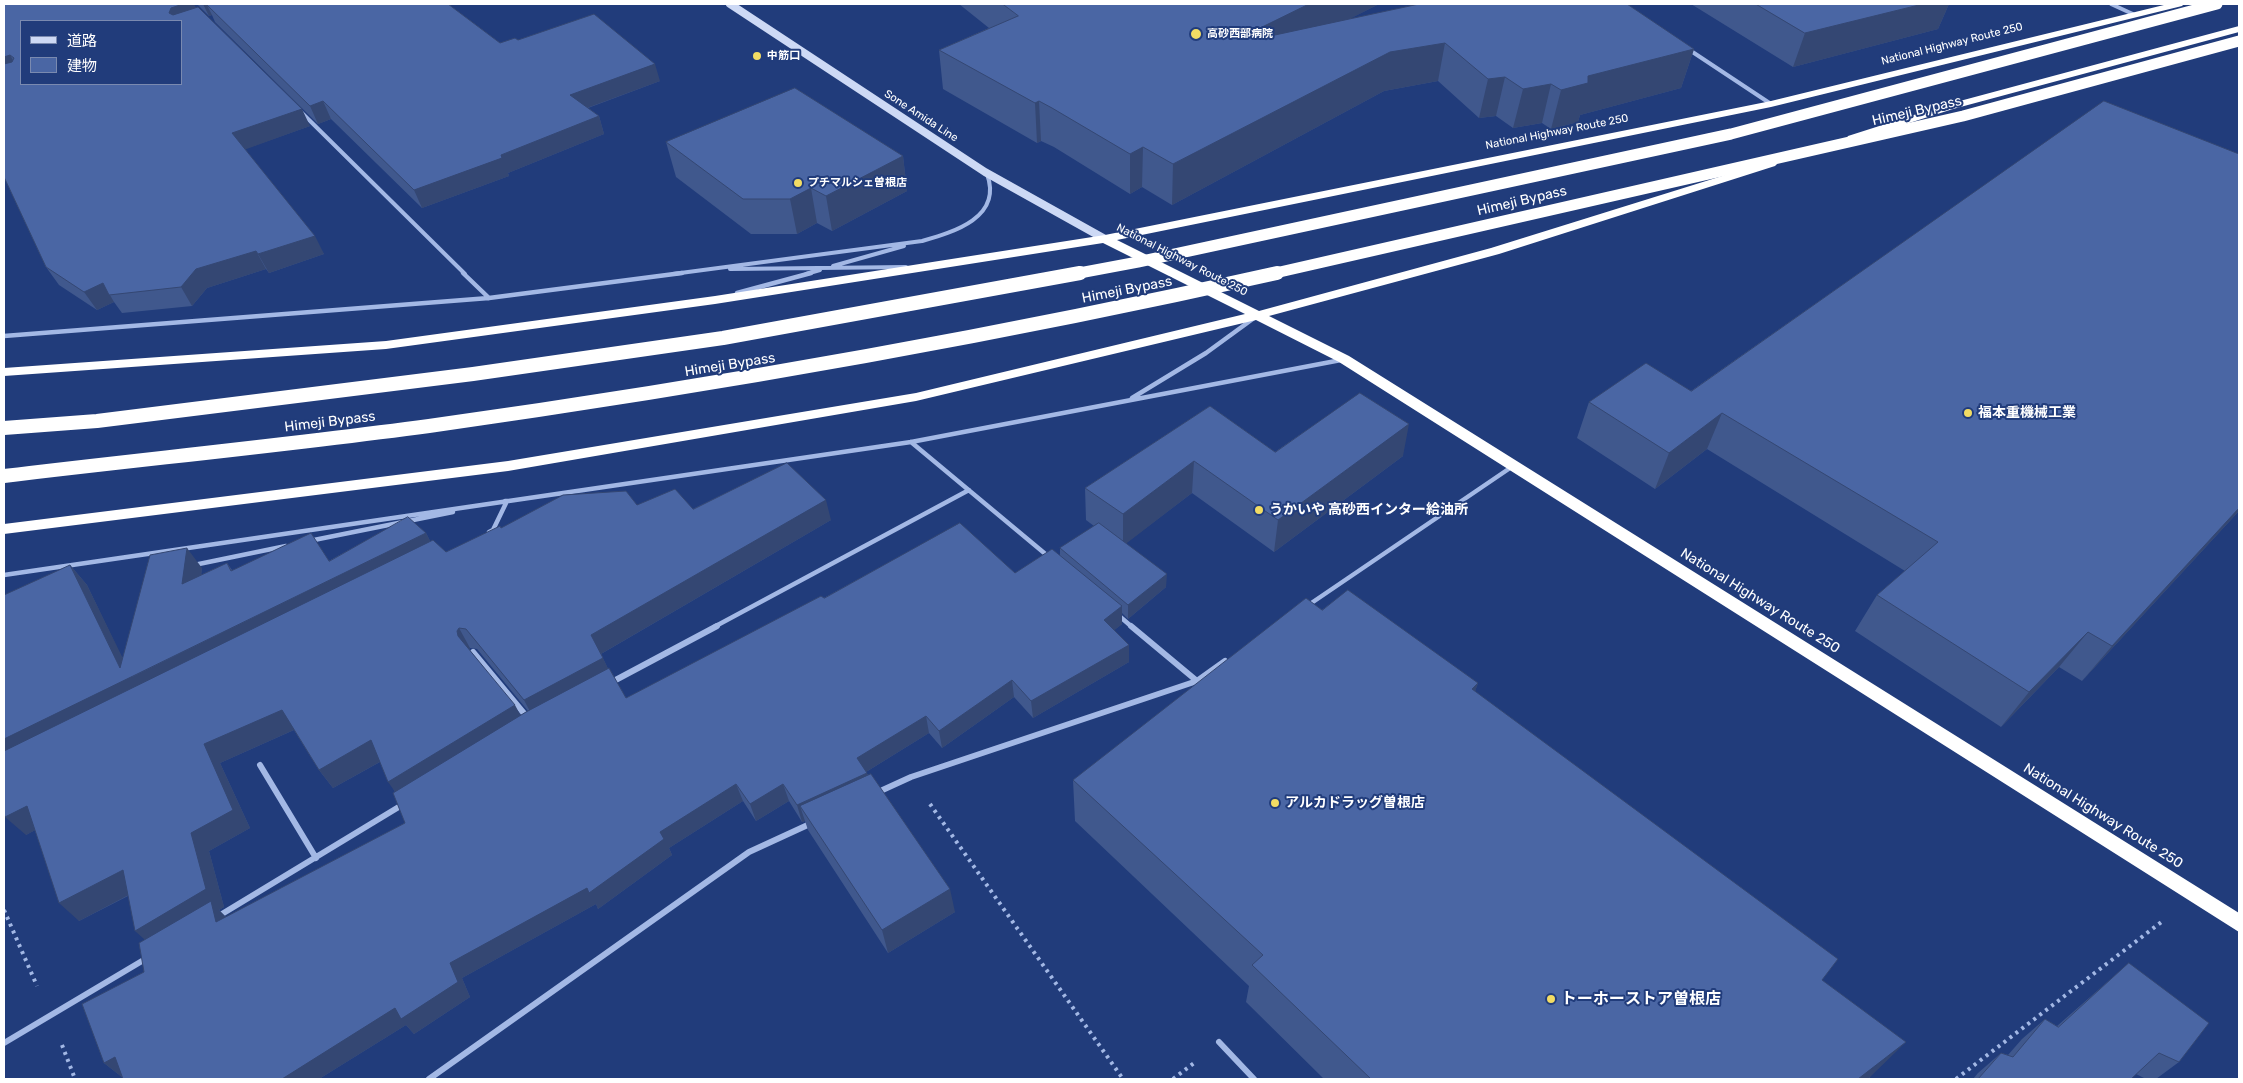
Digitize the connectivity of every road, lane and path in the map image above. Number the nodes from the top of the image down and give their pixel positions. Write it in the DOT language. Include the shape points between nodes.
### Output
graph roads {
  1 [pos="730,4"];
  2 [pos="2111,4"];
  3 [pos="2178,4"];
  4 [pos="2218,4"];
  5 [pos="2135,15"];
  6 [pos="2239,29"];
  7 [pos="2239,41"];
  8 [pos="1684,46"];
  9 [pos="1771,104"];
  10 [pos="299,110"];
  11 [pos="985,172"];
  12 [pos="1105,239"];
  13 [pos="922,241"];
  14 [pos="928,267"];
  15 [pos="826,268"];
  16 [pos="707,269"];
  17 [pos="489,298"];
  18 [pos="715,300"];
  19 [pos="1259,315"];
  20 [pos="4,336"];
  21 [pos="1344,360"];
  22 [pos="4,372"];
  23 [pos="1127,401"];
  24 [pos="4,428"];
  25 [pos="911,442"];
  26 [pos="1513,466"];
  27 [pos="4,476"];
  28 [pos="970,490"];
  29 [pos="507,501"];
  30 [pos="4,530"];
  31 [pos="484,534"];
  32 [pos="303,543"];
  33 [pos="293,545"];
  34 [pos="1053,560"];
  35 [pos="186,567"];
  36 [pos="4,574"];
  37 [pos="1302,609"];
  38 [pos="1113,611"];
  39 [pos="473,652"];
  40 [pos="1229,659"];
  41 [pos="1197,681"];
  42 [pos="603,687"];
  43 [pos="533,724"];
  44 [pos="260,765"];
  45 [pos="911,777"];
  46 [pos="866,798"];
  47 [pos="408,802"];
  48 [pos="821,818"];
  49 [pos="316,858"];
  50 [pos="2196,896"];
  51 [pos="213,919"];
  52 [pos="2239,923"];
  53 [pos="153,955"];
  54 [pos="1219,1042"];
  55 [pos="4,1043"];
  56 [pos="429,1079"];
  57 [pos="1123,1079"];
  58 [pos="1254,1079"];
  59 [pos="1956,1079"];
  1 -- 11 [label="main road, Sone Amida Line"];
  2 -- 5 [label="street"];
  3 -- 5 [label="highway, National Highway Route 250"];
  4 -- 24 [label="highway, Himeji Bypass, bridge" via="1731,134 1138,262 724,338 473,374 97,421"];
  5 -- 9 [label="highway, National Highway Route 250"];
  6 -- 19 [label="highway" via="1949,107 1495,251"];
  7 -- 27 [label="highway, Himeji Bypass, bridge" via="1963,116 1133,305 710,384 426,426"];
  8 -- 9 [label="street"];
  9 -- 12 [label="highway, National Highway Route 250"];
  10 -- 17 [label="street"];
  11 -- 12 [label="main road, Sone Amida Line"];
  11 -- 13 [label="street" via="992,183 991,190 979,214 955,232"];
  12 -- 14 [label="highway"];
  12 -- 19 [label="highway, National Highway Route 250"];
  13 -- 15 [label="street"];
  13 -- 16 [label="street"];
  14 -- 15 [label="street"];
  14 -- 18 [label="highway"];
  15 -- 16 [label="street"];
  15 -- 18 [label="street"];
  16 -- 17 [label="street"];
  17 -- 20 [label="street"];
  18 -- 22 [label="highway" via="386,345"];
  19 -- 21 [label="highway, National Highway Route 250"];
  19 -- 23 [label="street" via="1206,353"];
  19 -- 30 [label="highway" via="916,397 508,466"];
  21 -- 23 [label="street"];
  21 -- 26 [label="highway, National Highway Route 250"];
  23 -- 25 [label="street"];
  25 -- 28 [label="street"];
  25 -- 29 [label="street"];
  26 -- 37 [label="street"];
  26 -- 50 [label="highway, National Highway Route 250"];
  28 -- 34 [label="street"];
  28 -- 42 [label="street"];
  29 -- 31 [label="street" via="493,530"];
  29 -- 32 [label="street"];
  29 -- 36 [label="street"];
  33 -- 35 [label="street"];
  38 -- 41 [label="street"];
  39 -- 43 [label="street"];
  40 -- 41 [label="street"];
  41 -- 45 [label="street"];
  44 -- 49 [label="street"];
  45 -- 46 [label="street"];
  45 -- 57 [label="path"];
  47 -- 49 [label="street"];
  48 -- 56 [label="street" via="749,852"];
  49 -- 51 [label="street"];
  50 -- 52 [label="highway, National Highway Route 250"];
  50 -- 59 [label="path"];
  53 -- 55 [label="street"];
  54 -- 58 [label="street"];
}
